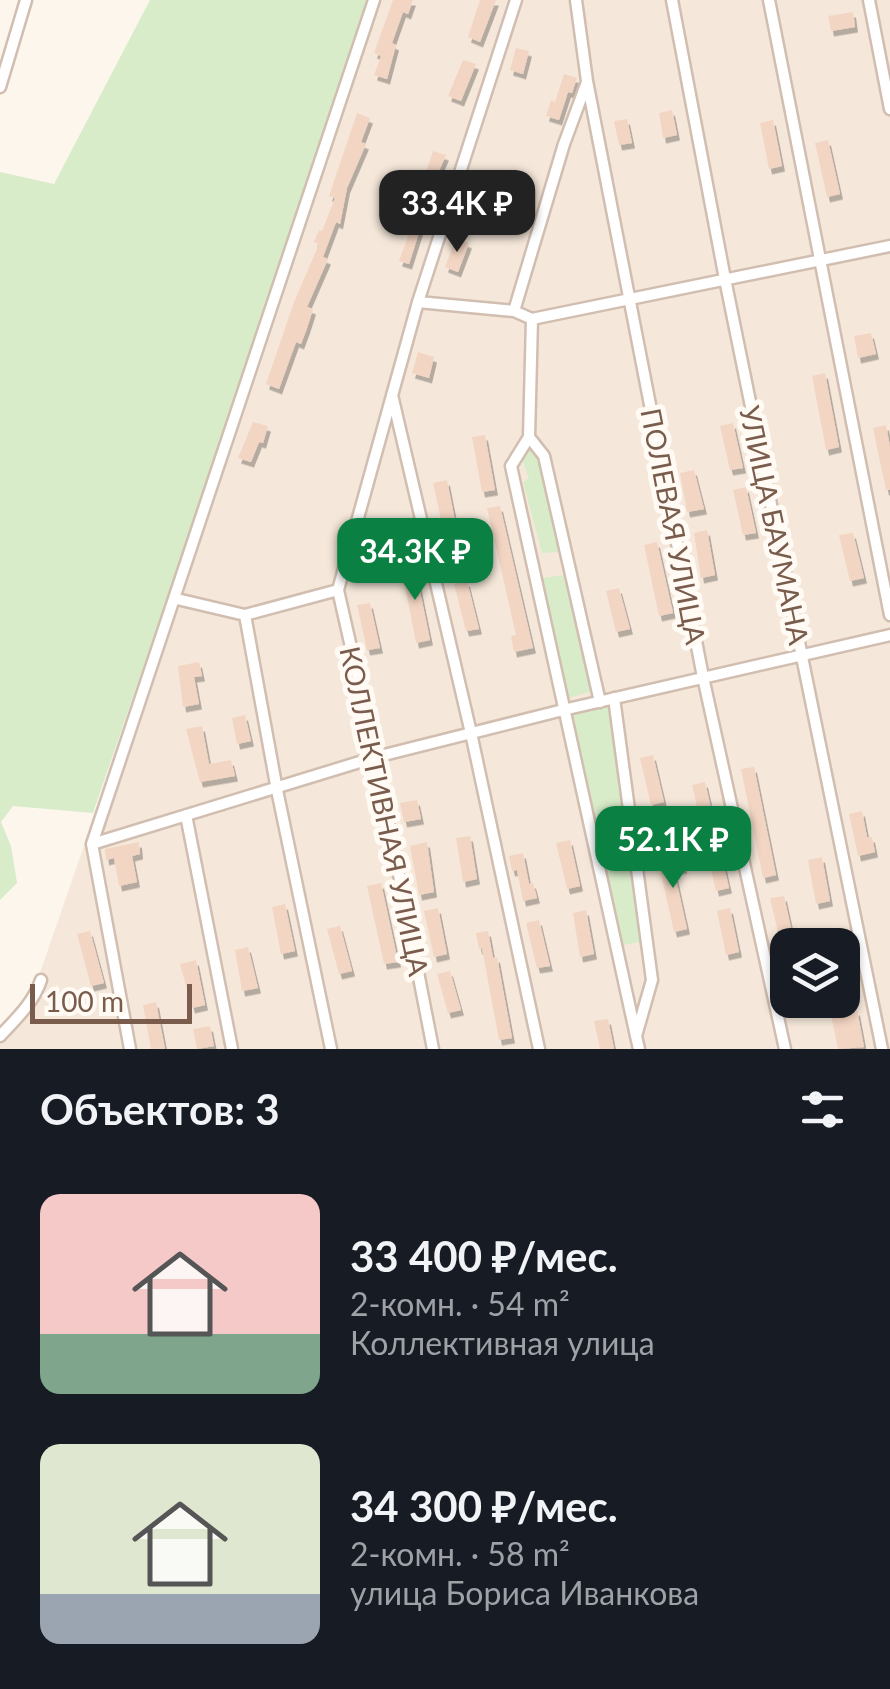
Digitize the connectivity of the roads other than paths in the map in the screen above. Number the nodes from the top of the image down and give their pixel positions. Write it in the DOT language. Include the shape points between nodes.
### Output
graph roads {
  1 [pos="26,0"];
  2 [pos="374,0"];
  3 [pos="516,0"];
  4 [pos="576,0"];
  5 [pos="672,0"];
  6 [pos="769,0"];
  7 [pos="869,0"];
  8 [pos="587,82"];
  9 [pos="0,88"];
  10 [pos="890,109"];
  11 [pos="890,246"];
  12 [pos="822,260"];
  13 [pos="725,278"];
  14 [pos="630,300"];
  15 [pos="418,302"];
  16 [pos="514,311"];
  17 [pos="532,319"];
  18 [pos="392,394"];
  19 [pos="529,437"];
  20 [pos="338,590"];
  21 [pos="176,599"];
  22 [pos="245,615"];
  23 [pos="890,615"];
  24 [pos="890,635"];
  25 [pos="802,653"];
  26 [pos="702,677"];
  27 [pos="614,698"];
  28 [pos="600,702"];
  29 [pos="563,710"];
  30 [pos="471,733"];
  31 [pos="376,758"];
  32 [pos="277,790"];
  33 [pos="186,815"];
  34 [pos="92,844"];
  35 [pos="41,980"];
  36 [pos="0,1036"];
  37 [pos="636,1036"];
  38 [pos="130,1049"];
  39 [pos="232,1049"];
  40 [pos="332,1049"];
  41 [pos="433,1049"];
  42 [pos="539,1049"];
  43 [pos="639,1049"];
  44 [pos="785,1049"];
  45 [pos="882,1049"];
  1 -- 9 [label="street"];
  2 -- 21 [label="street"];
  3 -- 15 [label="street, КОЛЛЕКТИВНАЯ УЛИЦА"];
  4 -- 8 [label="street, ПОЛЕВАЯ УЛИЦА"];
  5 -- 13 [label="street, УЛИЦА БАУМАНА"];
  6 -- 12 [label="street"];
  7 -- 10 [label="street"];
  8 -- 14 [label="street, ПОЛЕВАЯ УЛИЦА"];
  8 -- 16 [label="street"];
  11 -- 12 [label="street"];
  12 -- 13 [label="street"];
  12 -- 23 [label="street"];
  13 -- 14 [label="street"];
  13 -- 25 [label="street, УЛИЦА БАУМАНА"];
  14 -- 17 [label="street"];
  14 -- 26 [label="street, ПОЛЕВАЯ УЛИЦА"];
  15 -- 16 [label="street"];
  15 -- 18 [label="street, КОЛЛЕКТИВНАЯ УЛИЦА"];
  16 -- 17 [label="street"];
  17 -- 19 [label="street"];
  18 -- 20 [label="street, КОЛЛЕКТИВНАЯ УЛИЦА"];
  18 -- 30 [label="street"];
  19 -- 28 [label="street" via="544,456"];
  19 -- 29 [label="street" via="511,466"];
  20 -- 22 [label="street"];
  20 -- 31 [label="street, КОЛЛЕКТИВНАЯ УЛИЦА"];
  21 -- 22 [label="street"];
  21 -- 34 [label="street"];
  22 -- 32 [label="street"];
  24 -- 25 [label="street"];
  25 -- 26 [label="street"];
  25 -- 45 [label="street, УЛИЦА БАУМАНА"];
  26 -- 27 [label="street"];
  26 -- 44 [label="street, ПОЛЕВАЯ УЛИЦА"];
  27 -- 28 [label="street"];
  27 -- 37 [label="street" via="652,980"];
  28 -- 29 [label="street"];
  29 -- 30 [label="street"];
  29 -- 37 [label="street"];
  30 -- 31 [label="street"];
  30 -- 42 [label="street"];
  31 -- 32 [label="street"];
  31 -- 41 [label="street, КОЛЛЕКТИВНАЯ УЛИЦА"];
  32 -- 33 [label="street"];
  32 -- 40 [label="street"];
  33 -- 34 [label="street"];
  33 -- 39 [label="street"];
  34 -- 38 [label="street"];
  35 -- 36 [label="street" via="36,998"];
  37 -- 43 [label="street"];
}
